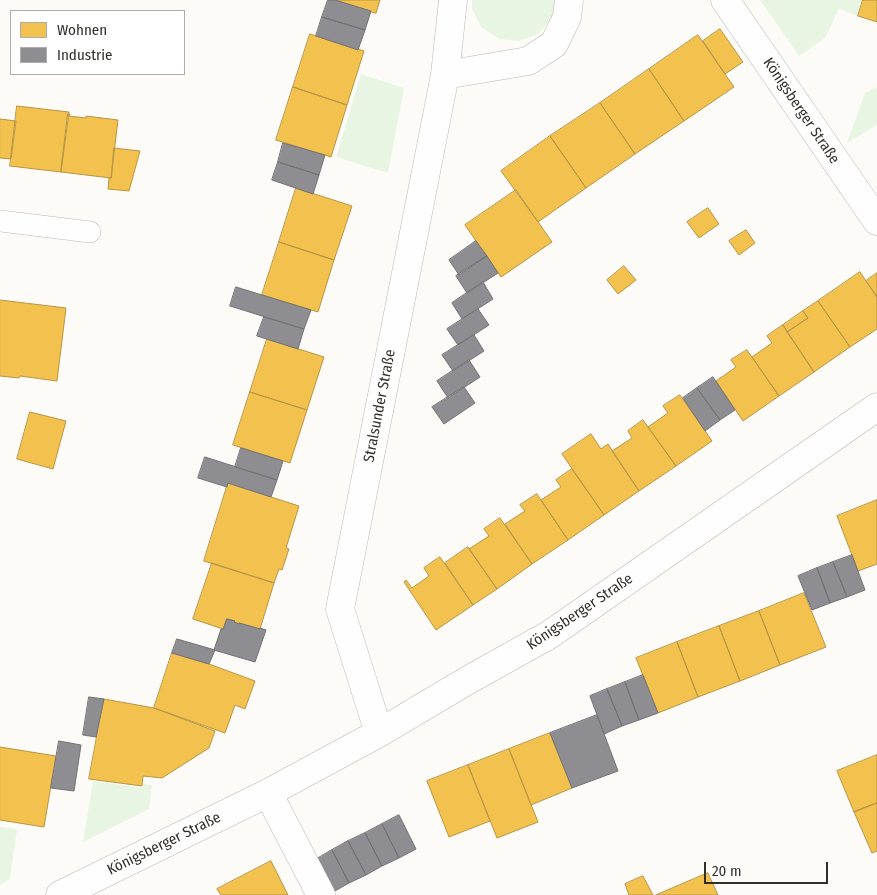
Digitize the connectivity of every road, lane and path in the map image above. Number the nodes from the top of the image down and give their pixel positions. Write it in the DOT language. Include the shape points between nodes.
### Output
graph roads {
  1 [pos="453,0"];
  2 [pos="569,0"];
  3 [pos="726,0"];
  4 [pos="445,75"];
  5 [pos="0,221"];
  6 [pos="877,222"];
  7 [pos="90,232"];
  8 [pos="877,407"];
  9 [pos="379,733"];
  10 [pos="268,793"];
  11 [pos="60,895"];
  12 [pos="321,895"];
  1 -- 4 [label="street, Stralsunder Straße"];
  2 -- 4 [label="street" via="567,17 554,44 528,61"];
  3 -- 6 [label="street, Königsberger Straße"];
  4 -- 9 [label="street, Stralsunder Straße" via="340,609"];
  5 -- 7 [label="lane"];
  8 -- 9 [label="street, Königsberger Straße" via="550,635"];
  9 -- 10 [label="street, Königsberger Straße"];
  10 -- 11 [label="street, Königsberger Straße"];
  10 -- 12 [label="street"];
}
